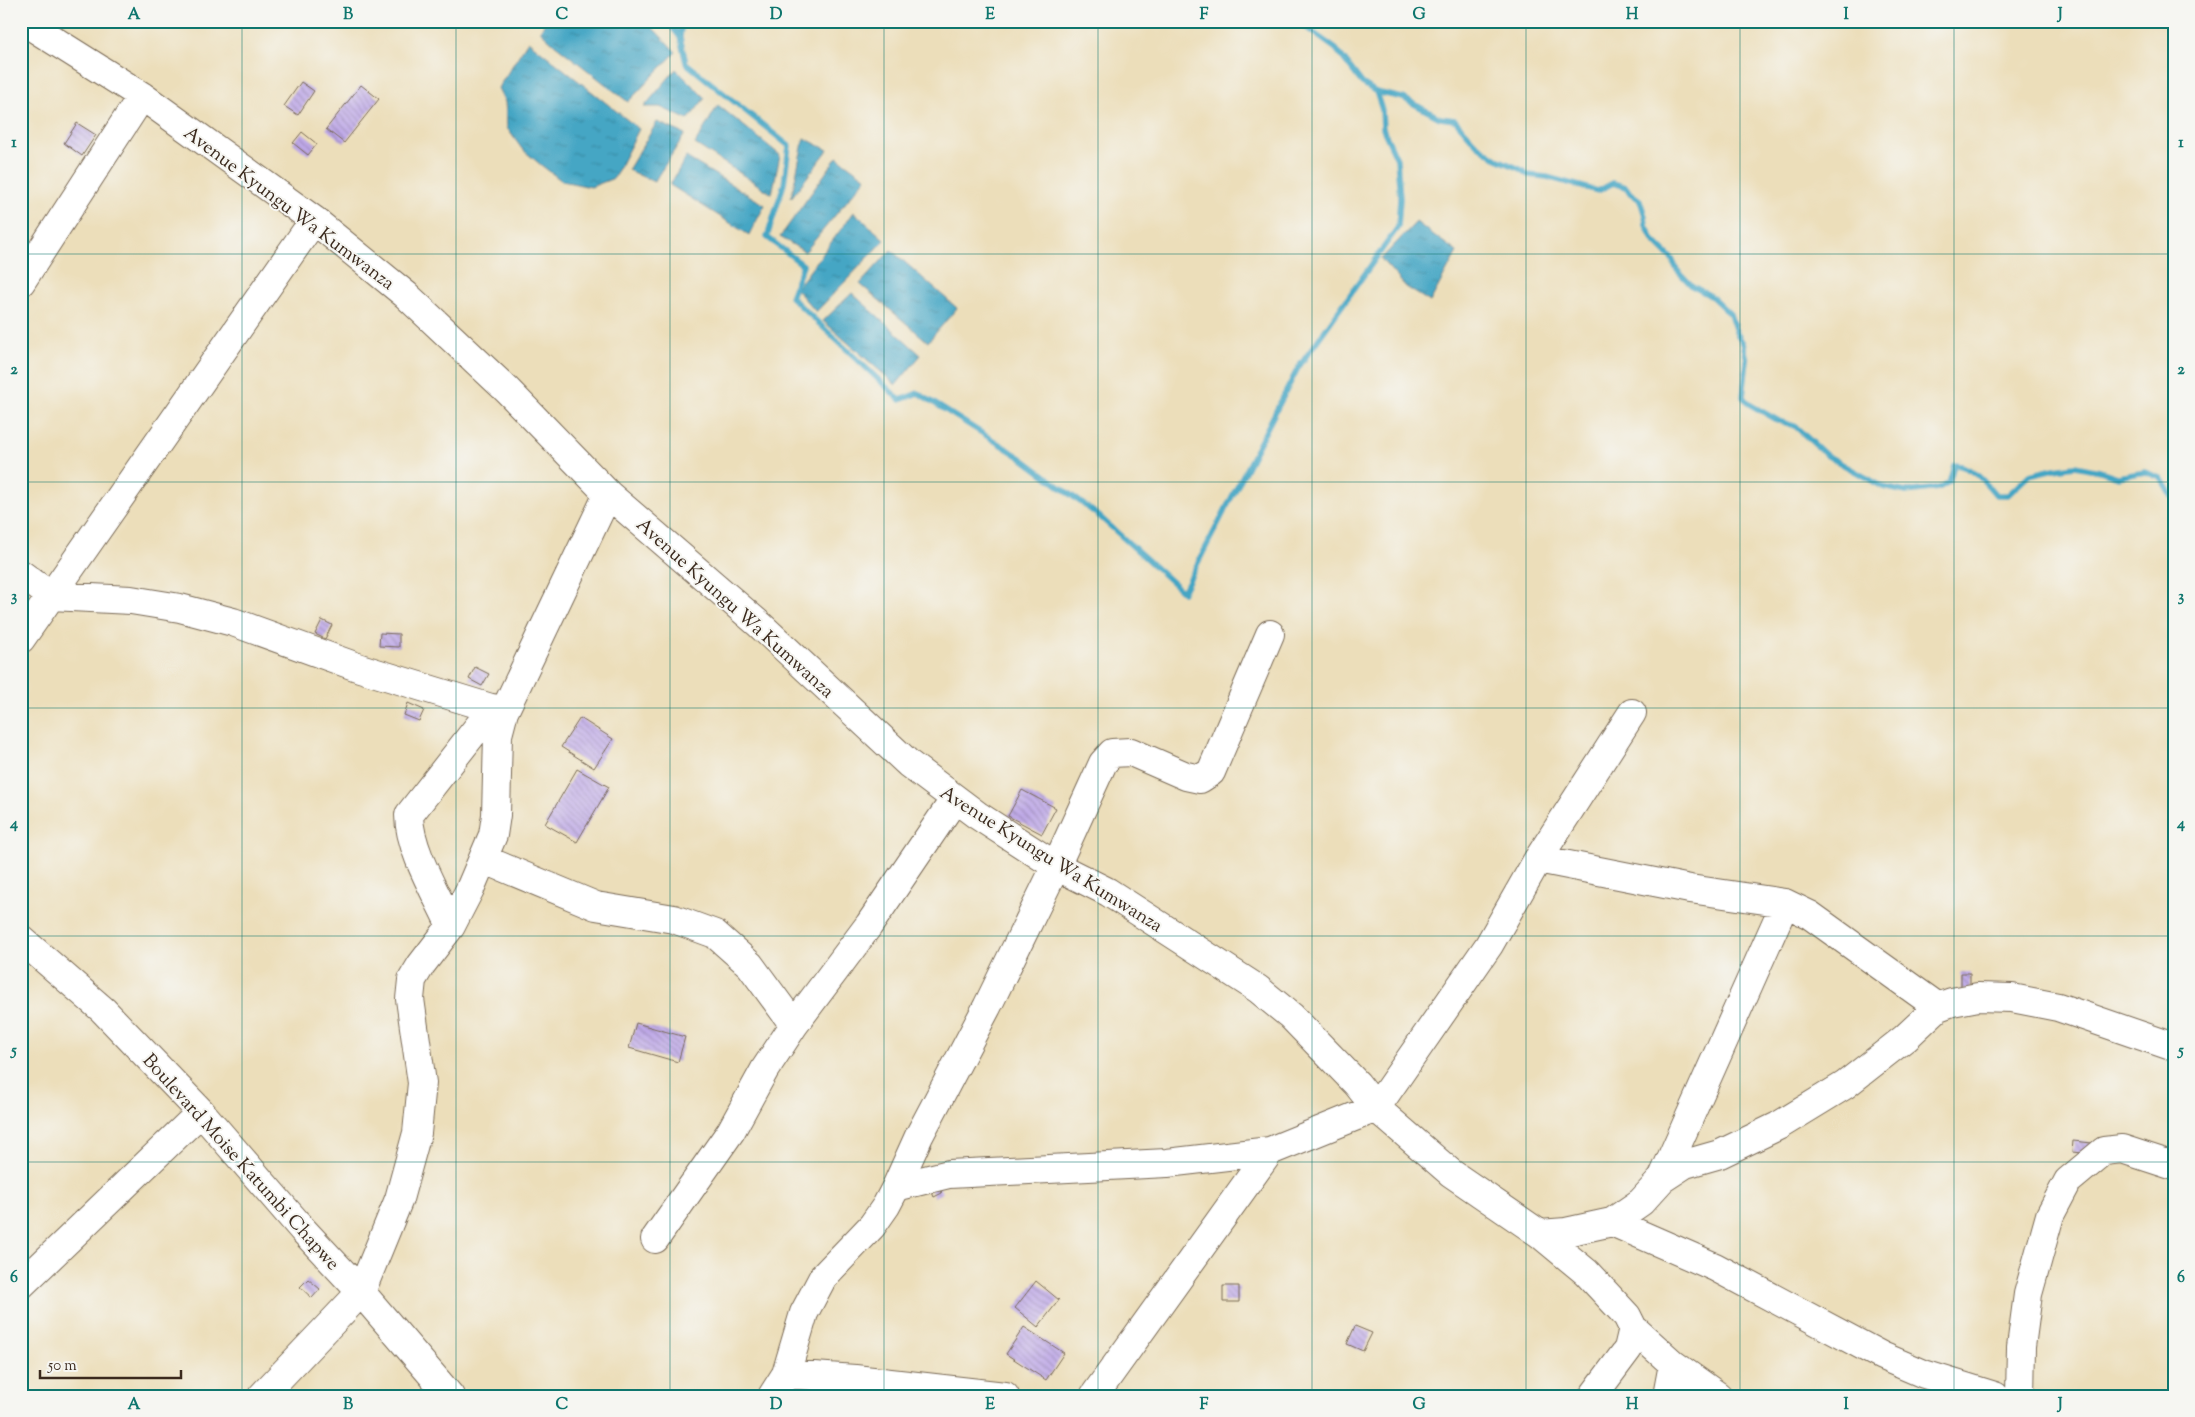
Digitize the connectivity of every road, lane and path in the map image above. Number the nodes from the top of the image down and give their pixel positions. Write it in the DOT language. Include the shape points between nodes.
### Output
graph roads {
  1 [pos="23,21"];
  2 [pos="142,96"];
  3 [pos="314,220"];
  4 [pos="21,282"];
  5 [pos="608,494"];
  6 [pos="21,574"];
  7 [pos="51,596"];
  8 [pos="1270,634"];
  9 [pos="21,639"];
  10 [pos="498,710"];
  11 [pos="1632,713"];
  12 [pos="954,800"];
  13 [pos="483,859"];
  14 [pos="1538,859"];
  15 [pos="1056,866"];
  16 [pos="1785,903"];
  17 [pos="451,926"];
  18 [pos="21,939"];
  19 [pos="1938,1008"];
  20 [pos="794,1025"];
  21 [pos="2174,1047"];
  22 [pos="1376,1108"];
  23 [pos="202,1112"];
  24 [pos="1270,1151"];
  25 [pos="910,1156"];
  26 [pos="2174,1166"];
  27 [pos="949,1174"];
  28 [pos="1662,1179"];
  29 [pos="896,1187"];
  30 [pos="1612,1222"];
  31 [pos="1540,1234"];
  32 [pos="655,1239"];
  33 [pos="21,1285"];
  34 [pos="361,1292"];
  35 [pos="1632,1328"];
  36 [pos="1673,1364"];
  37 [pos="779,1385"];
  38 [pos="262,1396"];
  39 [pos="450,1396"];
  40 [pos="1005,1396"];
  41 [pos="1094,1396"];
  42 [pos="1592,1396"];
  43 [pos="1667,1396"];
  44 [pos="1718,1396"];
  45 [pos="1995,1396"];
  46 [pos="2020,1396"];
  1 -- 2 [label="street, Avenue Kyungu Wa Kumwanza"];
  2 -- 3 [label="street, Avenue Kyungu Wa Kumwanza"];
  2 -- 4 [label="street"];
  3 -- 5 [label="street, Avenue Kyungu Wa Kumwanza" via="413,302 507,390"];
  3 -- 7 [label="street"];
  5 -- 10 [label="street"];
  5 -- 12 [label="street, Avenue Kyungu Wa Kumwanza" via="760,625 908,764"];
  6 -- 7 [label="street"];
  7 -- 9 [label="street"];
  7 -- 10 [label="street" via="131,600 180,608 233,622 360,668"];
  8 -- 15 [label="street" via="1211,772 1200,779 1131,752 1112,753 1103,762"];
  10 -- 13 [label="street" via="496,814 493,835"];
  10 -- 17 [label="street" via="409,816 414,845"];
  11 -- 14 [label="street"];
  12 -- 15 [label="street, Avenue Kyungu Wa Kumwanza"];
  12 -- 20 [label="street" via="869,926"];
  13 -- 17 [label="street"];
  13 -- 20 [label="street" via="596,906 674,919 715,934 750,965"];
  14 -- 16 [label="street"];
  14 -- 22 [label="street" via="1489,945"];
  15 -- 22 [label="street, Avenue Kyungu Wa Kumwanza" via="1108,892 1258,989 1291,1016"];
  15 -- 25 [label="street" via="988,1008"];
  16 -- 19 [label="street" via="1810,915"];
  16 -- 28 [label="street"];
  17 -- 34 [label="street" via="412,980 410,999 422,1084 417,1133 399,1199"];
  18 -- 23 [label="street, Boulevard Moise Katumbi Chapwe" via="102,1010"];
  19 -- 21 [label="street" via="1978,997 2012,998 2058,1008"];
  19 -- 28 [label="street" via="1845,1085 1778,1126 1720,1154 1685,1164"];
  20 -- 32 [label="street" via="731,1131"];
  22 -- 24 [label="street"];
  22 -- 31 [label="street, Avenue Kyungu Wa Kumwanza" via="1451,1173"];
  23 -- 33 [label="street"];
  23 -- 34 [label="street, Boulevard Moise Katumbi Chapwe"];
  24 -- 27 [label="street" via="1168,1163"];
  24 -- 41 [label="street"];
  25 -- 27 [label="street"];
  25 -- 29 [label="street"];
  26 -- 46 [label="street" via="2122,1149 2104,1151 2068,1181 2050,1215 2028,1294 2021,1347"];
  27 -- 29 [label="street"];
  28 -- 30 [label="street" via="1641,1202"];
  29 -- 37 [label="street" via="872,1226 823,1277 804,1313"];
  30 -- 31 [label="street"];
  30 -- 45 [label="street" via="1714,1267 1882,1356 1924,1374"];
  31 -- 35 [label="street, Avenue Kyungu Wa Kumwanza" via="1586,1272 1627,1316"];
  34 -- 38 [label="street"];
  34 -- 39 [label="street, Boulevard Moise Katumbi Chapwe"];
  35 -- 36 [label="street, Avenue Kyungu Wa Kumwanza"];
  35 -- 42 [label="street" via="1628,1349"];
  36 -- 43 [label="street"];
  36 -- 44 [label="street, Avenue Kyungu Wa Kumwanza"];
  37 -- 40 [label="street" via="865,1380"];
}
